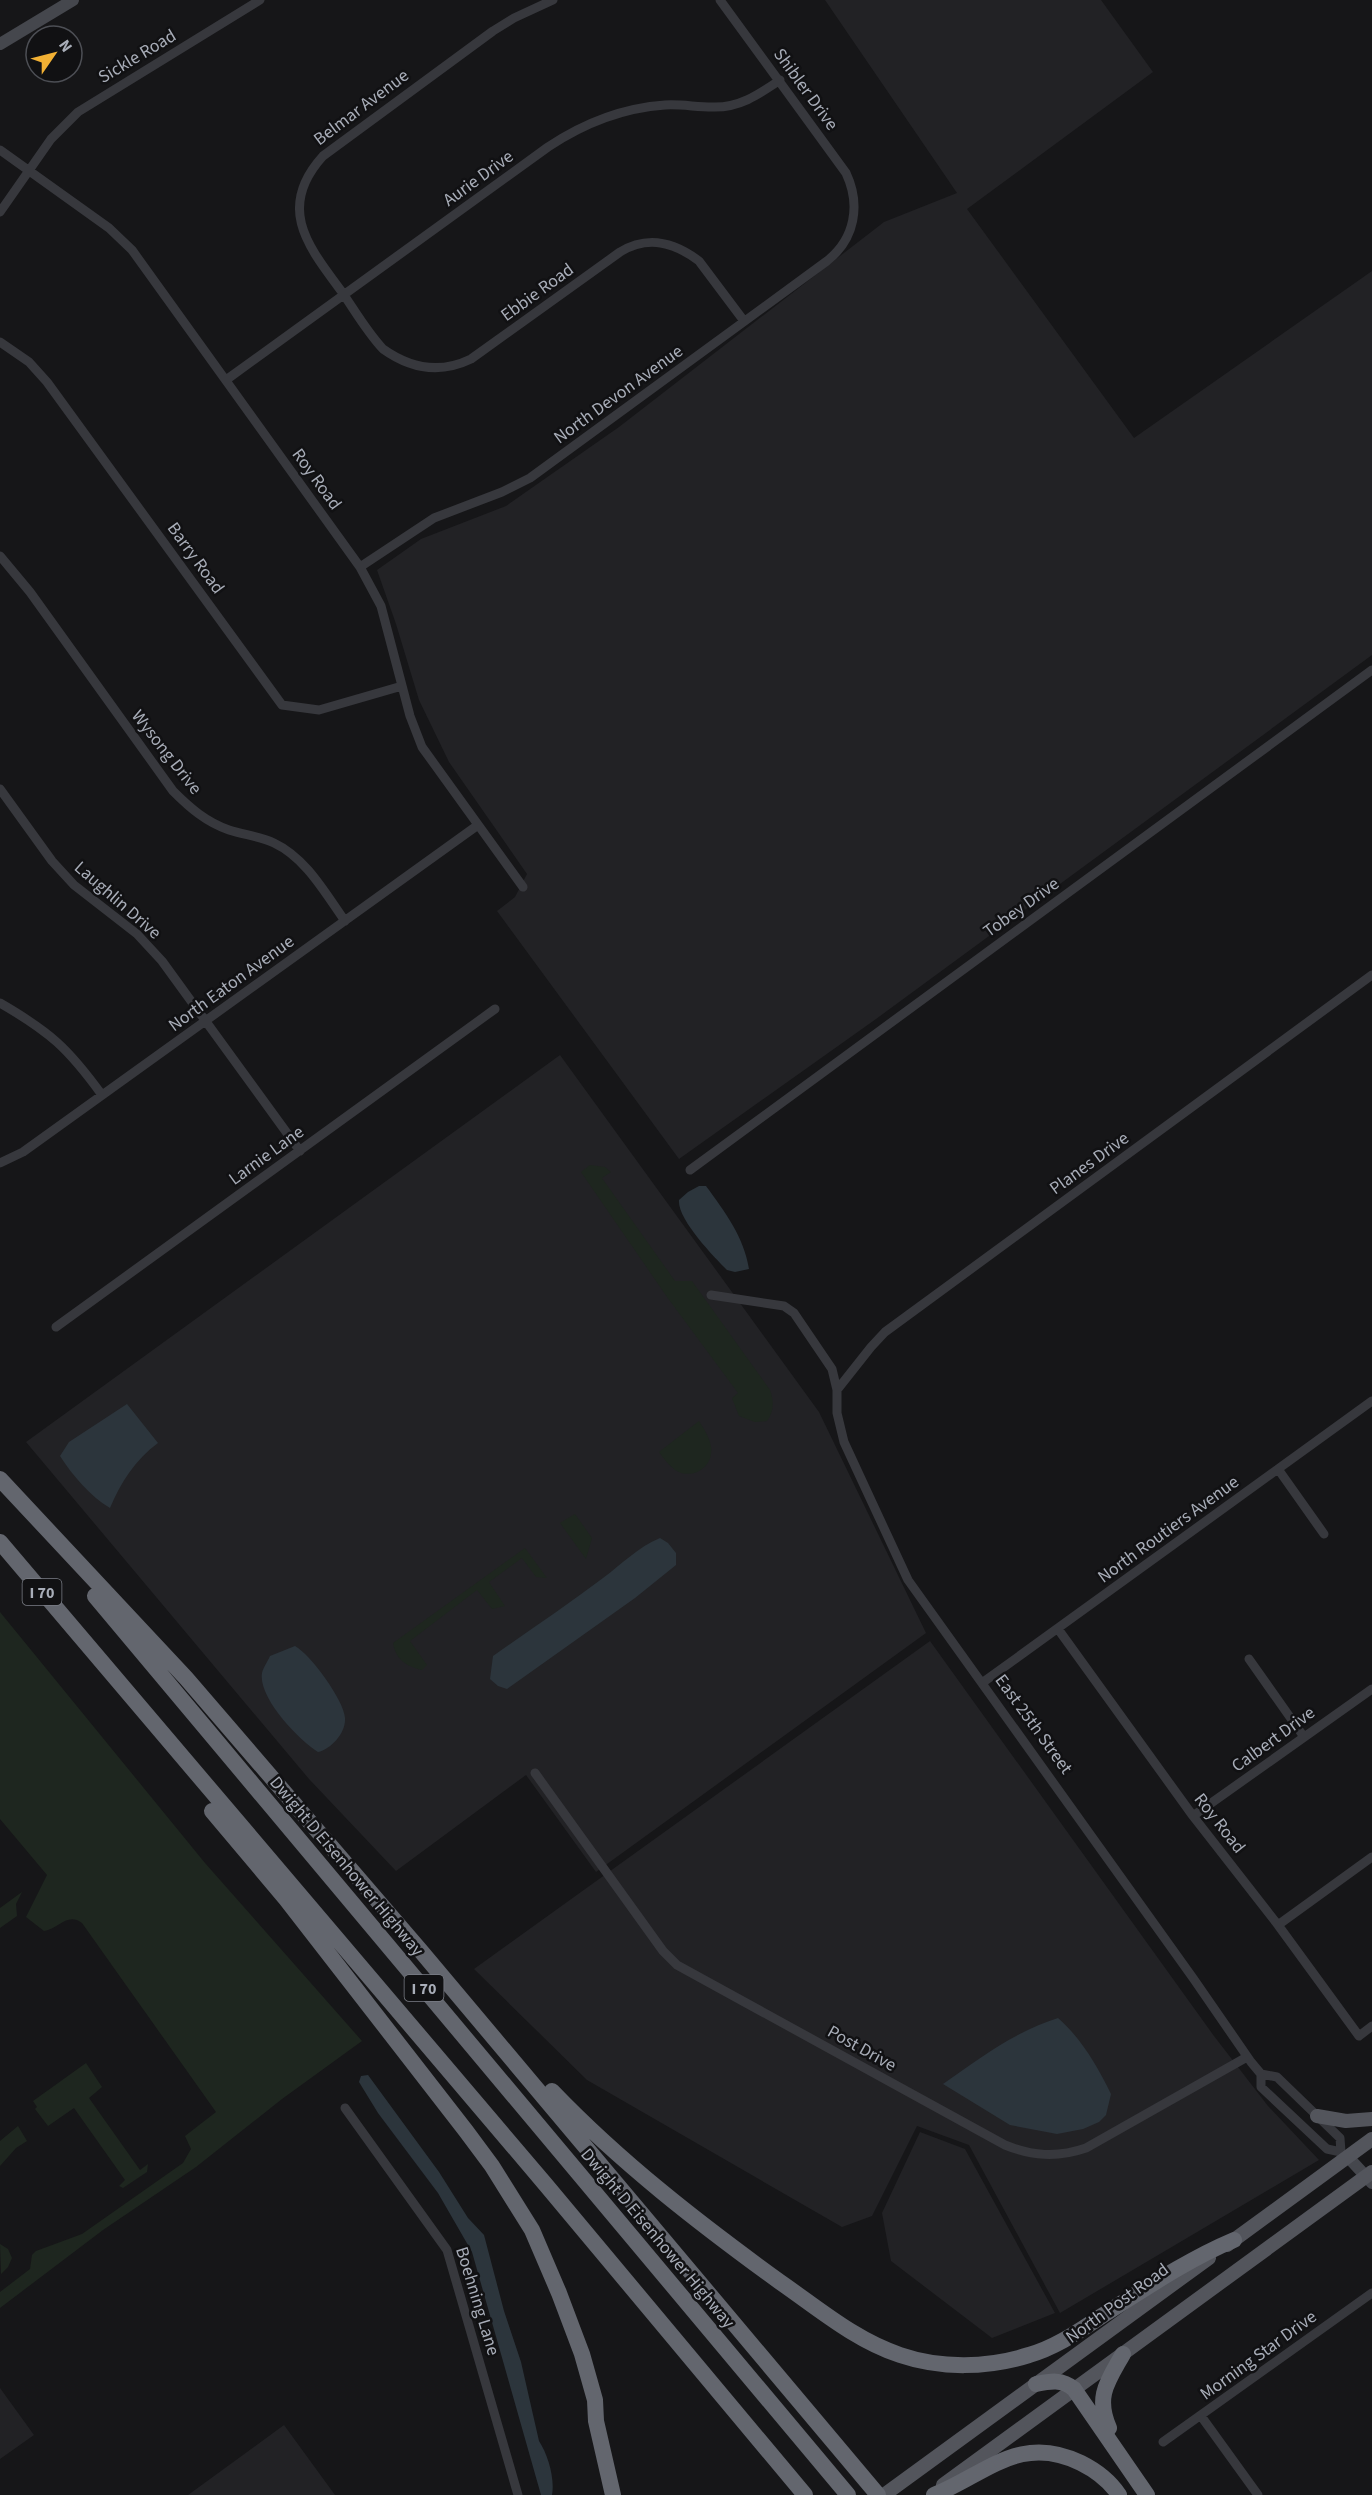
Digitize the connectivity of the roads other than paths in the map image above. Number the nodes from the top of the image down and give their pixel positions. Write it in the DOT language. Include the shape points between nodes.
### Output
graph roads {
  1 [pos="260,0"];
  2 [pos="553,0"];
  3 [pos="720,0"];
  4 [pos="67,1"];
  5 [pos="0,44"];
  6 [pos="780,80"];
  7 [pos="0,150"];
  8 [pos="28,170"];
  9 [pos="854,203"];
  10 [pos="0,212"];
  11 [pos="344,296"];
  12 [pos="744,321"];
  13 [pos="0,342"];
  14 [pos="226,380"];
  15 [pos="0,556"];
  16 [pos="360,567"];
  17 [pos="1372,670"];
  18 [pos="402,686"];
  19 [pos="0,789"];
  20 [pos="478,825"];
  21 [pos="523,886"];
  22 [pos="345,921"];
  23 [pos="1372,975"];
  24 [pos="0,1003"];
  25 [pos="495,1009"];
  26 [pos="205,1021"];
  27 [pos="102,1095"];
  28 [pos="300,1151"];
  29 [pos="0,1163"];
  30 [pos="690,1170"];
  31 [pos="711,1295"];
  32 [pos="56,1327"];
  33 [pos="837,1390"];
  34 [pos="1372,1401"];
  35 [pos="1278,1469"];
  36 [pos="0,1480"];
  37 [pos="1324,1534"];
  38 [pos="0,1542"];
  39 [pos="1058,1629"];
  40 [pos="84,1642"];
  41 [pos="1249,1659"];
  42 [pos="982,1683"];
  43 [pos="1372,1689"];
  44 [pos="1304,1737"];
  45 [pos="535,1773"];
  46 [pos="1193,1816"];
  47 [pos="1372,1857"];
  48 [pos="1278,1925"];
  49 [pos="420,1950"];
  50 [pos="1372,2026"];
  51 [pos="1247,2057"];
  52 [pos="1261,2074"];
  53 [pos="345,2108"];
  54 [pos="1317,2116"];
  55 [pos="1372,2119"];
  56 [pos="1372,2139"];
  57 [pos="1344,2154"];
  58 [pos="1370,2177"];
  59 [pos="1234,2240"];
  60 [pos="1372,2293"];
  61 [pos="1123,2354"];
  62 [pos="1036,2384"];
  63 [pos="1074,2390"];
  64 [pos="1201,2416"];
  65 [pos="1162,2442"];
  66 [pos="1120,2454"];
  67 [pos="883,2494"];
  68 [pos="518,2495"];
  69 [pos="613,2495"];
  70 [pos="805,2495"];
  71 [pos="848,2495"];
  72 [pos="929,2495"];
  73 [pos="934,2495"];
  74 [pos="1119,2495"];
  75 [pos="1147,2495"];
  76 [pos="1258,2495"];
  1 -- 8 [label="street, Sickle Road" via="83,108 58,130"];
  2 -- 11 [label="street, Belmar Avenue" via="514,18 466,50 331,149 313,168 302,191 301,226 313,254"];
  3 -- 6 [label="street, Shibler Drive"];
  4 -- 5 [label="main road"];
  6 -- 9 [label="street, Shibler Drive" via="846,173"];
  6 -- 11 [label="street, Aurie Drive" via="752,99 731,106 645,108 609,116 575,130"];
  7 -- 8 [label="street, Roy Road"];
  8 -- 10 [label="street, Sickle Road"];
  8 -- 14 [label="street, Roy Road" via="109,228 132,250"];
  9 -- 12 [label="street, North Devon Avenue" via="853,223 838,250"];
  11 -- 12 [label="street, Ebbie Road" via="376,341 396,358 420,368 447,368 476,357 620,252 641,243 662,243 699,261"];
  11 -- 14 [label="street, Aurie Drive"];
  12 -- 16 [label="street, North Devon Avenue" via="530,478 434,518"];
  13 -- 18 [label="street, Barry Road" via="29,362 47,382 282,705 319,710"];
  14 -- 16 [label="street, Roy Road"];
  15 -- 22 [label="street, Wysong Drive" via="188,807 214,824 261,837 284,849 311,873"];
  16 -- 18 [label="street, Roy Road" via="381,606"];
  17 -- 30 [label="street, Tobey Drive"];
  18 -- 20 [label="street, Roy Road" via="422,747"];
  19 -- 26 [label="street, Laughlin Drive" via="59,870 85,896 137,934 162,961"];
  20 -- 21 [label="street, Roy Road"];
  20 -- 22 [label="street, North Eaton Avenue"];
  22 -- 26 [label="street, North Eaton Avenue"];
  23 -- 33 [label="street, Planes Drive" via="885,1332"];
  24 -- 27 [label="street" via="59,1042"];
  25 -- 28 [label="street, Larnie Lane"];
  26 -- 27 [label="street, North Eaton Avenue"];
  26 -- 28 [label="street, Laughlin Drive"];
  27 -- 29 [label="street, North Eaton Avenue" via="23,1152"];
  28 -- 32 [label="street, Larnie Lane"];
  31 -- 33 [label="street, East 25th Street" via="784,1306 792,1311 832,1369"];
  33 -- 42 [label="street, East 25th Street" via="837,1413 844,1443 903,1572"];
  34 -- 35 [label="street, North Routiers Avenue"];
  35 -- 37 [label="street"];
  35 -- 39 [label="street, North Routiers Avenue"];
  36 -- 49 [label="highway" via="186,1678"];
  36 -- 71 [label="highway, Dwight D Eisenhower Highway / I 70"];
  38 -- 40 [label="highway, I 70"];
  39 -- 42 [label="street, North Routiers Avenue"];
  39 -- 46 [label="street, Roy Road"];
  40 -- 69 [label="highway" via="185,1778 286,1899 512,2195 532,2230 582,2354"];
  40 -- 70 [label="highway, I 70"];
  41 -- 44 [label="street"];
  42 -- 51 [label="street, East 25th Street"];
  43 -- 44 [label="street, Calbert Drive"];
  44 -- 46 [label="street, Calbert Drive"];
  45 -- 51 [label="street, Post Drive" via="677,1965 1013,2148 1047,2155 1086,2148"];
  46 -- 48 [label="street, Roy Road"];
  47 -- 48 [label="street"];
  48 -- 50 [label="street, Roy Road" via="1359,2036"];
  49 -- 59 [label="highway" via="566,2105 640,2174 787,2287 852,2333 886,2350 918,2360 964,2365 1034,2354 1089,2325 1198,2255"];
  49 -- 67 [label="highway"];
  51 -- 52 [label="street, East 25th Street"];
  52 -- 54 [label="street, East 25th Street" via="1277,2077"];
  52 -- 57 [label="street, East 25th Street" via="1261,2087 1327,2149"];
  53 -- 68 [label="street, Boehning Lane" via="447,2250"];
  54 -- 55 [label="main road" via="1346,2121"];
  54 -- 57 [label="street, East 25th Street" via="1340,2138"];
  56 -- 57 [label="main road, North Post Road"];
  57 -- 58 [label="main road, East 25th Street"];
  57 -- 59 [label="main road, North Post Road"];
  58 -- 61 [label="main road"];
  59 -- 62 [label="main road, North Post Road"];
  60 -- 64 [label="street, Morning Star Drive"];
  61 -- 63 [label="main road"];
  61 -- 66 [label="highway" via="1102,2396 1102,2413"];
  62 -- 63 [label="highway" via="1057,2381"];
  62 -- 67 [label="main road, North Post Road"];
  63 -- 66 [label="highway"];
  63 -- 72 [label="main road"];
  64 -- 65 [label="street, Morning Star Drive"];
  64 -- 76 [label="street"];
  66 -- 75 [label="highway"];
  73 -- 74 [label="highway" via="1000,2460 1041,2452 1073,2459 1091,2468 1106,2477"];
}
